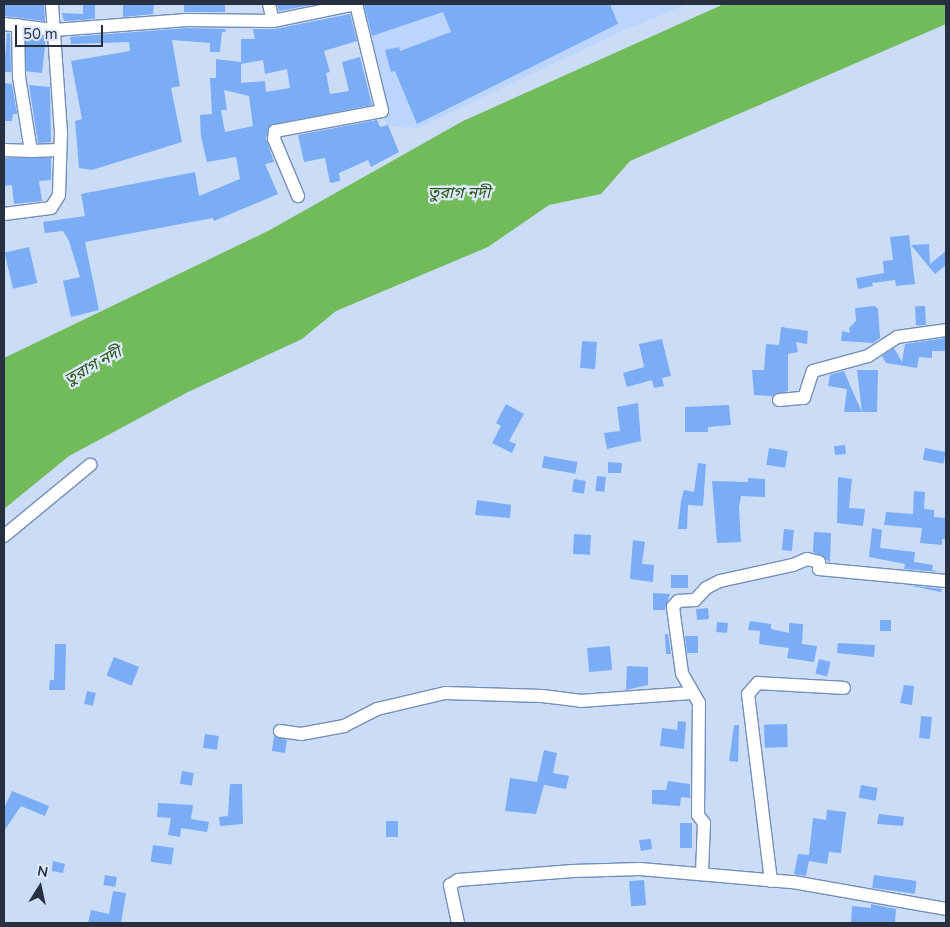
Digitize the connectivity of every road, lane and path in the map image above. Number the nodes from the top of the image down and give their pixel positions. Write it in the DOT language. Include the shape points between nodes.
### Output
graph roads {
  1 [pos="52,4"];
  2 [pos="269,4"];
  3 [pos="273,22"];
  4 [pos="4,24"];
  5 [pos="18,25"];
  6 [pos="54,30"];
  7 [pos="4,150"];
  8 [pos="59,150"];
  9 [pos="31,151"];
  10 [pos="298,196"];
  11 [pos="4,214"];
  12 [pos="946,330"];
  13 [pos="779,400"];
  14 [pos="90,465"];
  15 [pos="4,536"];
  16 [pos="946,581"];
  17 [pos="844,688"];
  18 [pos="691,693"];
  19 [pos="280,731"];
  20 [pos="702,873"];
  21 [pos="771,881"];
  22 [pos="946,909"];
  23 [pos="458,923"];
  1 -- 6 [label="street"];
  2 -- 3 [label="street"];
  3 -- 6 [label="street" via="187,20"];
  3 -- 10 [label="street" via="356,4 382,111 275,131 274,139"];
  4 -- 5 [label="street"];
  5 -- 6 [label="street"];
  5 -- 9 [label="street" via="19,77"];
  6 -- 8 [label="street" via="61,133"];
  7 -- 9 [label="street"];
  8 -- 9 [label="street"];
  8 -- 11 [label="street" via="59,195 52,208"];
  12 -- 13 [label="street" via="897,337 868,356 813,371 804,398"];
  14 -- 15 [label="street"];
  16 -- 18 [label="street" via="819,569 819,562 807,558 713,584 695,600 678,601 673,607 682,672"];
  17 -- 21 [label="street" via="758,683 748,694"];
  18 -- 19 [label="street" via="580,701 542,696 445,693 377,709 344,726 301,734"];
  18 -- 20 [label="street" via="699,703 698,815 704,823"];
  20 -- 21 [label="street"];
  20 -- 23 [label="street" via="640,869 458,880 450,885"];
  21 -- 22 [label="street"];
}
